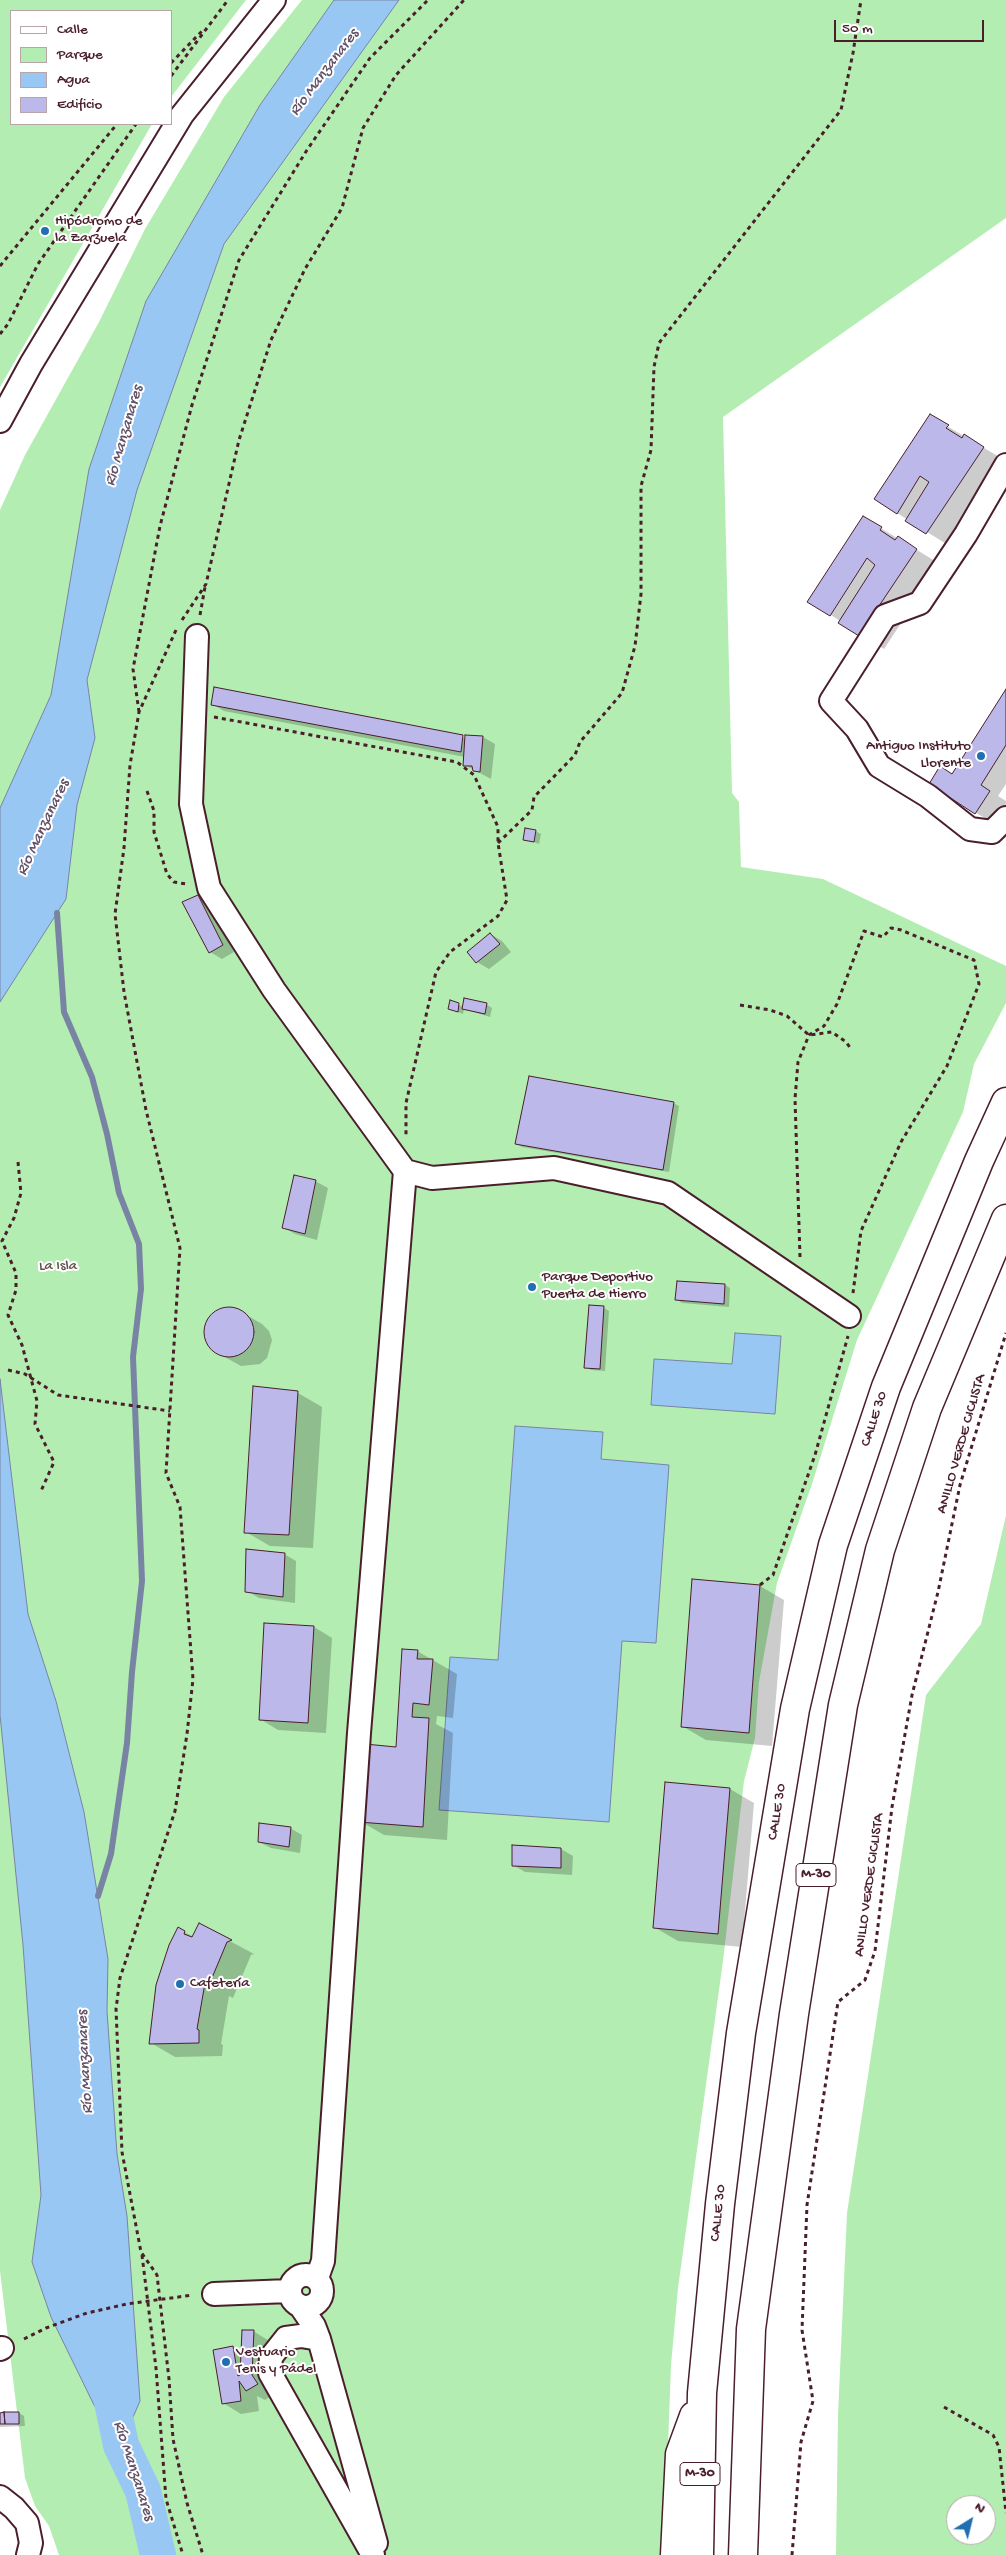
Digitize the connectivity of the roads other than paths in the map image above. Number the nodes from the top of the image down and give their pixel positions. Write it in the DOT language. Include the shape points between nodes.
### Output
graph roads {
  1 [pos="274,0"];
  2 [pos="0,421"];
  3 [pos="1006,464"];
  4 [pos="198,636"];
  5 [pos="1006,818"];
  6 [pos="1006,1102"];
  7 [pos="405,1171"];
  8 [pos="1006,1219"];
  9 [pos="849,1316"];
  10 [pos="204,2295"];
  11 [pos="295,2299"];
  12 [pos="319,2339"];
  13 [pos="702,2394"];
  14 [pos="0,2497"];
  15 [pos="28,2555"];
  16 [pos="373,2555"];
  17 [pos="379,2555"];
  18 [pos="675,2555"];
  19 [pos="699,2555"];
  20 [pos="743,2555"];
  1 -- 2 [label="street" via="182,115"];
  3 -- 5 [label="street" via="966,534 920,603 885,616 831,701 857,729 879,766 928,796 970,829 992,832"];
  4 -- 7 [label="street" via="191,804 209,888 274,990"];
  6 -- 13 [label="highway, CALLE 30 / M-30" via="886,1386 833,1545 795,1709 741,2033 720,2204"];
  7 -- 9 [label="street" via="432,1178 554,1168 668,1193"];
  7 -- 11 [label="street" via="358,1733 323,2261 317,2278 307,2274 296,2277"];
  8 -- 20 [label="highway, M-30" via="927,1408 880,1550 843,1705 794,2014 751,2329"];
  10 -- 11 [label="street"];
  11 -- 12 [label="street"];
  12 -- 16 [label="street" via="286,2338 272,2357 270,2373"];
  12 -- 17 [label="street"];
  13 -- 18 [label="highway" via="680,2454"];
  13 -- 19 [label="highway, CALLE 30 / M-30"];
  14 -- 15 [label="street" via="27,2523 31,2543"];
}
